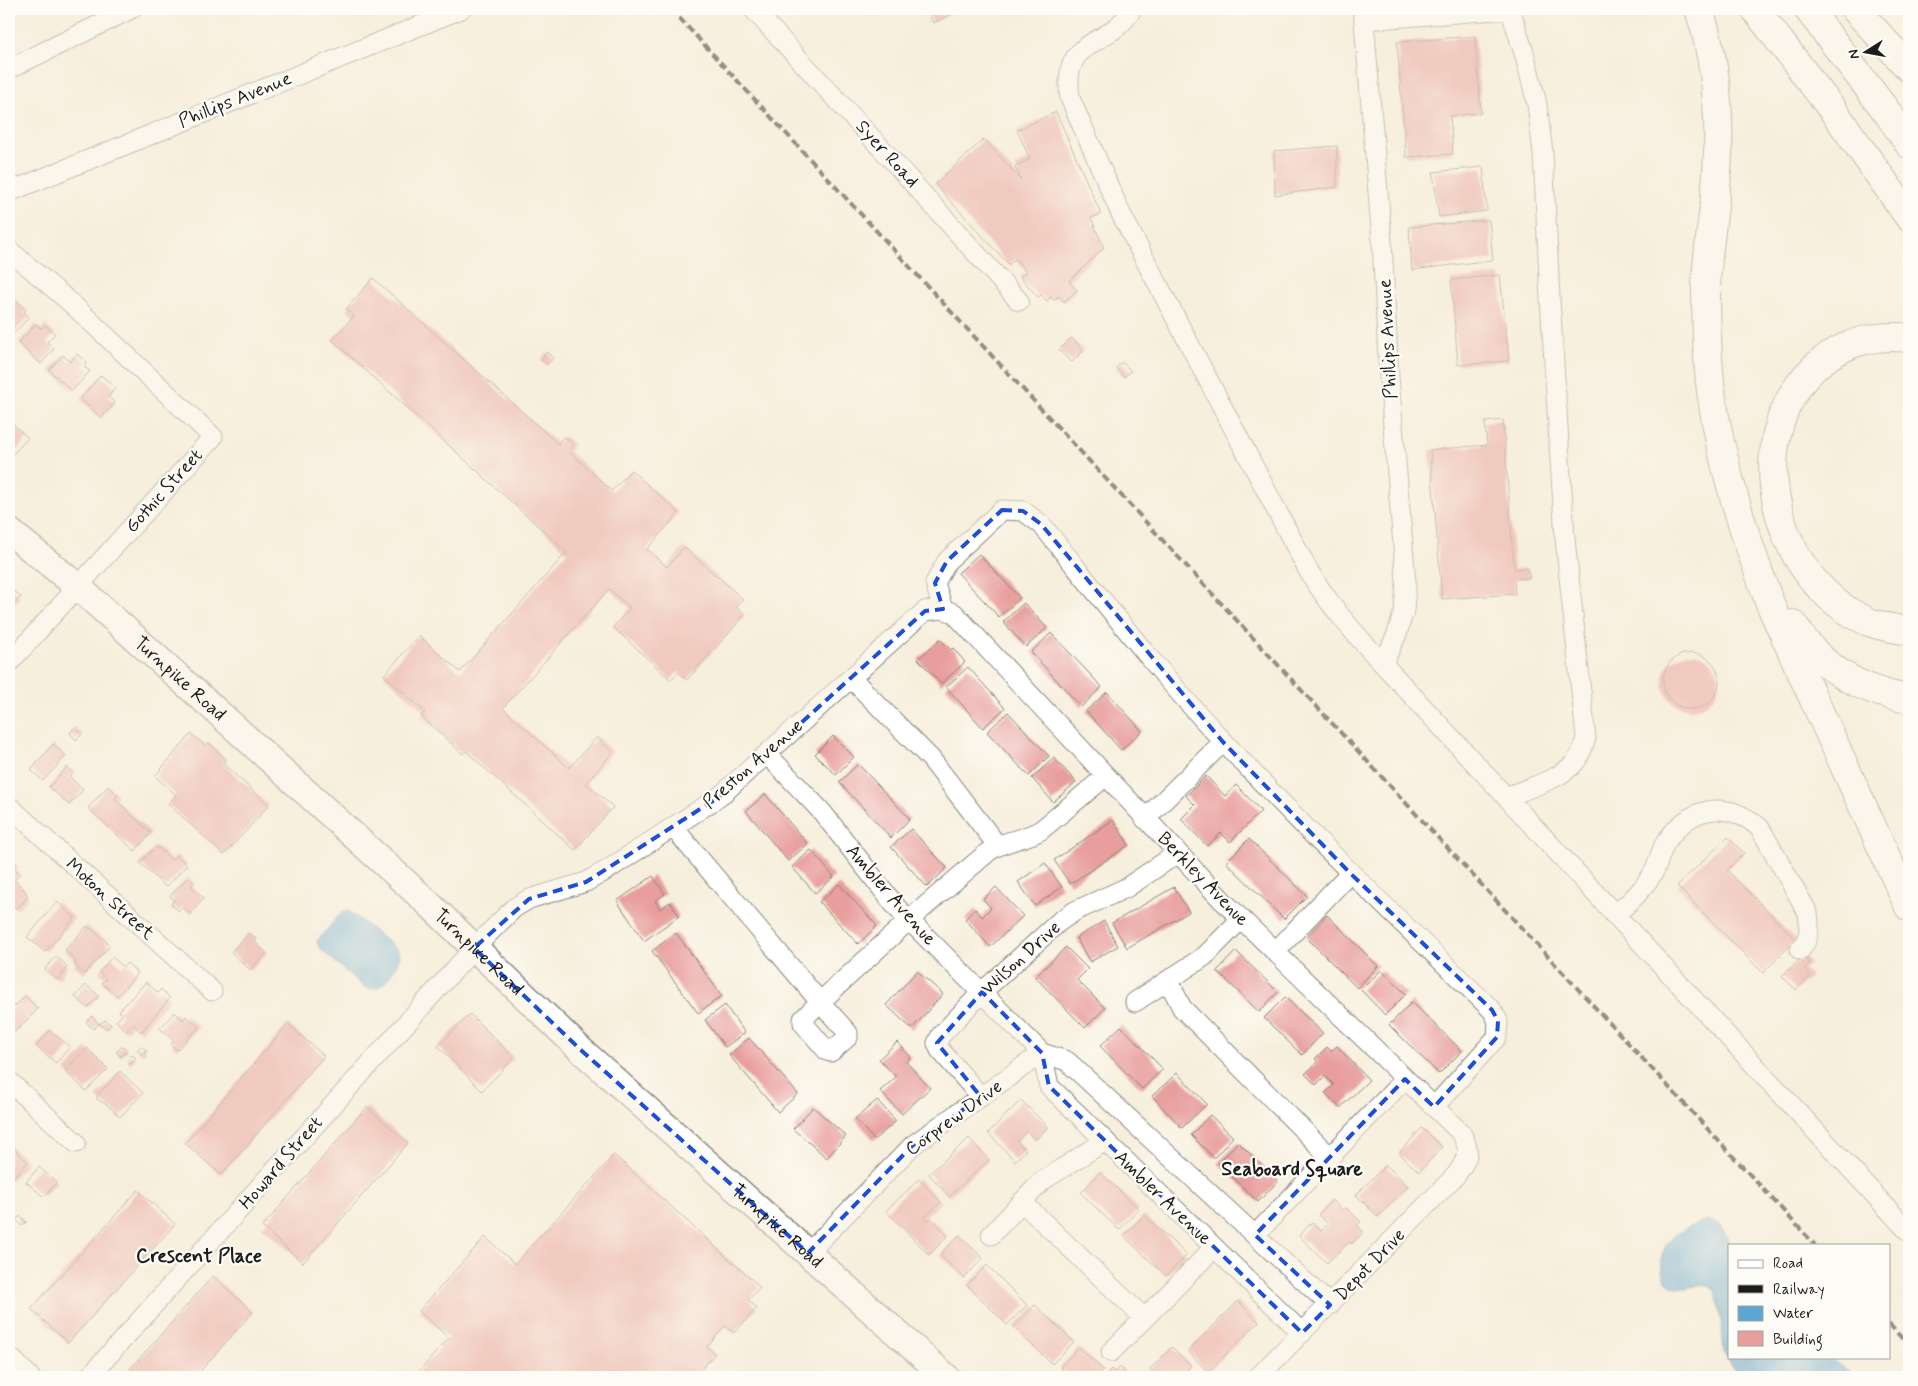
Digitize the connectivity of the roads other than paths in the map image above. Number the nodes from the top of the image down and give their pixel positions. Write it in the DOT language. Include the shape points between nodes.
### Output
graph roads {
  1 [pos="131,9"];
  2 [pos="461,9"];
  3 [pos="753,9"];
  4 [pos="1132,9"];
  5 [pos="1510,9"];
  6 [pos="1700,9"];
  7 [pos="1755,9"];
  8 [pos="1808,9"];
  9 [pos="1856,9"];
  10 [pos="1364,15"];
  11 [pos="1909,68"];
  12 [pos="9,69"];
  13 [pos="1909,144"];
  14 [pos="9,192"];
  15 [pos="1909,217"];
  16 [pos="9,250"];
  17 [pos="1019,301"];
  18 [pos="1909,338"];
  19 [pos="9,531"];
  20 [pos="1753,558"];
  21 [pos="78,586"];
  22 [pos="943,608"];
  23 [pos="1909,631"];
  24 [pos="9,663"];
  25 [pos="1383,664"];
  26 [pos="851,678"];
  27 [pos="1909,698"];
  28 [pos="1224,742"];
  29 [pos="766,754"];
  30 [pos="1106,776"];
  31 [pos="1506,797"];
  32 [pos="9,806"];
  33 [pos="1145,818"];
  34 [pos="673,827"];
  35 [pos="997,845"];
  36 [pos="1178,853"];
  37 [pos="1350,872"];
  38 [pos="1909,907"];
  39 [pos="1614,914"];
  40 [pos="1241,919"];
  41 [pos="909,920"];
  42 [pos="474,948"];
  43 [pos="1800,950"];
  44 [pos="1275,952"];
  45 [pos="1168,980"];
  46 [pos="212,991"];
  47 [pos="982,992"];
  48 [pos="1135,1002"];
  49 [pos="1042,1053"];
  50 [pos="1405,1079"];
  51 [pos="9,1081"];
  52 [pos="981,1097"];
  53 [pos="1434,1107"];
  54 [pos="1105,1141"];
  55 [pos="76,1143"];
  56 [pos="1468,1145"];
  57 [pos="1330,1157"];
  58 [pos="1022,1202"];
  59 [pos="1909,1232"];
  60 [pos="991,1235"];
  61 [pos="1255,1235"];
  62 [pos="1214,1248"];
  63 [pos="808,1253"];
  64 [pos="1330,1305"];
  65 [pos="1144,1318"];
  66 [pos="1302,1333"];
  67 [pos="1111,1352"];
  68 [pos="9,1356"];
  69 [pos="30,1377"];
  70 [pos="88,1377"];
  71 [pos="946,1377"];
  72 [pos="1258,1377"];
  1 -- 12 [label="street"];
  2 -- 14 [label="street, Phillips Avenue"];
  3 -- 17 [label="street, Syer Road"];
  4 -- 25 [label="street" via="1119,26 1076,55 1070,69 1070,98 1120,214 1308,570 1341,618"];
  5 -- 10 [label="street"];
  5 -- 31 [label="street" via="1537,104 1544,153 1565,538 1586,738 1574,763 1563,772"];
  6 -- 20 [label="highway" via="1715,77 1719,120 1706,284 1711,391 1732,493"];
  7 -- 15 [label="highway"];
  8 -- 13 [label="highway"];
  9 -- 11 [label="highway"];
  10 -- 25 [label="street, Phillips Avenue" via="1406,582 1404,611"];
  16 -- 21 [label="street, Gothic Street" via="72,304 213,436"];
  18 -- 23 [label="highway" via="1881,337 1859,341 1839,349 1810,372 1785,408 1777,431 1773,480 1786,534 1804,568 1821,588 1868,621"];
  19 -- 21 [label="main road, Turnpike Road"];
  20 -- 27 [label="highway" via="1814,654 1837,672 1865,687"];
  20 -- 38 [label="highway" via="1771,606"];
  21 -- 24 [label="street, Gothic Street"];
  21 -- 42 [label="main road, Turnpike Road"];
  22 -- 26 [label="street, Preston Avenue" via="925,611"];
  22 -- 28 [label="street" via="935,583 947,560 1002,510 1023,511 1041,524 1149,657"];
  22 -- 30 [label="street, Berkley Avenue" via="954,613"];
  25 -- 31 [label="street"];
  26 -- 29 [label="street, Preston Avenue"];
  26 -- 35 [label="street" via="931,759"];
  28 -- 33 [label="street"];
  28 -- 37 [label="street"];
  29 -- 34 [label="street, Preston Avenue" via="719,797"];
  29 -- 41 [label="street, Ambler Avenue" via="822,812"];
  30 -- 33 [label="street, Berkley Avenue"];
  30 -- 35 [label="street" via="1042,830"];
  31 -- 39 [label="street"];
  32 -- 46 [label="street, Moton Street"];
  33 -- 36 [label="street, Berkley Avenue"];
  34 -- 41 [label="street" via="820,1002"];
  34 -- 42 [label="street, Preston Avenue" via="586,882 529,898 514,908"];
  35 -- 41 [label="street"];
  36 -- 40 [label="street, Berkley Avenue"];
  36 -- 47 [label="street, Wilson Drive" via="1126,888 1060,921"];
  37 -- 44 [label="street"];
  37 -- 53 [label="street" via="1492,1010 1498,1021 1497,1037"];
  39 -- 43 [label="street" via="1641,891 1675,830 1688,819 1719,809 1748,818 1760,828 1808,913 1808,937"];
  39 -- 59 [label="street"];
  40 -- 44 [label="street, Berkley Avenue"];
  40 -- 45 [label="street" via="1205,956"];
  41 -- 47 [label="street, Ambler Avenue"];
  42 -- 63 [label="main road, Turnpike Road" via="582,1051"];
  42 -- 70 [label="street, Howard Street"];
  44 -- 50 [label="street, Berkley Avenue"];
  45 -- 48 [label="street"];
  45 -- 57 [label="street" via="1182,1008"];
  47 -- 49 [label="street, Ambler Avenue"];
  47 -- 52 [label="street, Wilson Drive" via="941,1035 938,1043 940,1050"];
  49 -- 52 [label="street, Corprew Drive"];
  49 -- 54 [label="street, Ambler Avenue" via="1049,1086"];
  49 -- 61 [label="street, Ambler Avenue" via="1068,1060"];
  50 -- 53 [label="street, Berkley Avenue"];
  50 -- 57 [label="street"];
  51 -- 55 [label="street"];
  52 -- 63 [label="street, Corprew Drive" via="913,1145"];
  53 -- 56 [label="street, Berkley Avenue" via="1461,1133"];
  54 -- 58 [label="street" via="1042,1181"];
  54 -- 62 [label="street, Ambler Avenue"];
  56 -- 64 [label="street, Depot Drive" via="1468,1158 1457,1174"];
  57 -- 61 [label="street"];
  58 -- 60 [label="street"];
  58 -- 65 [label="street"];
  61 -- 64 [label="street, Ambler Avenue"];
  62 -- 65 [label="street"];
  62 -- 66 [label="street, Ambler Avenue"];
  63 -- 71 [label="main road, Turnpike Road"];
  64 -- 66 [label="street, Depot Drive"];
  65 -- 67 [label="street"];
  66 -- 72 [label="street, Depot Drive"];
  68 -- 69 [label="street"];
}
